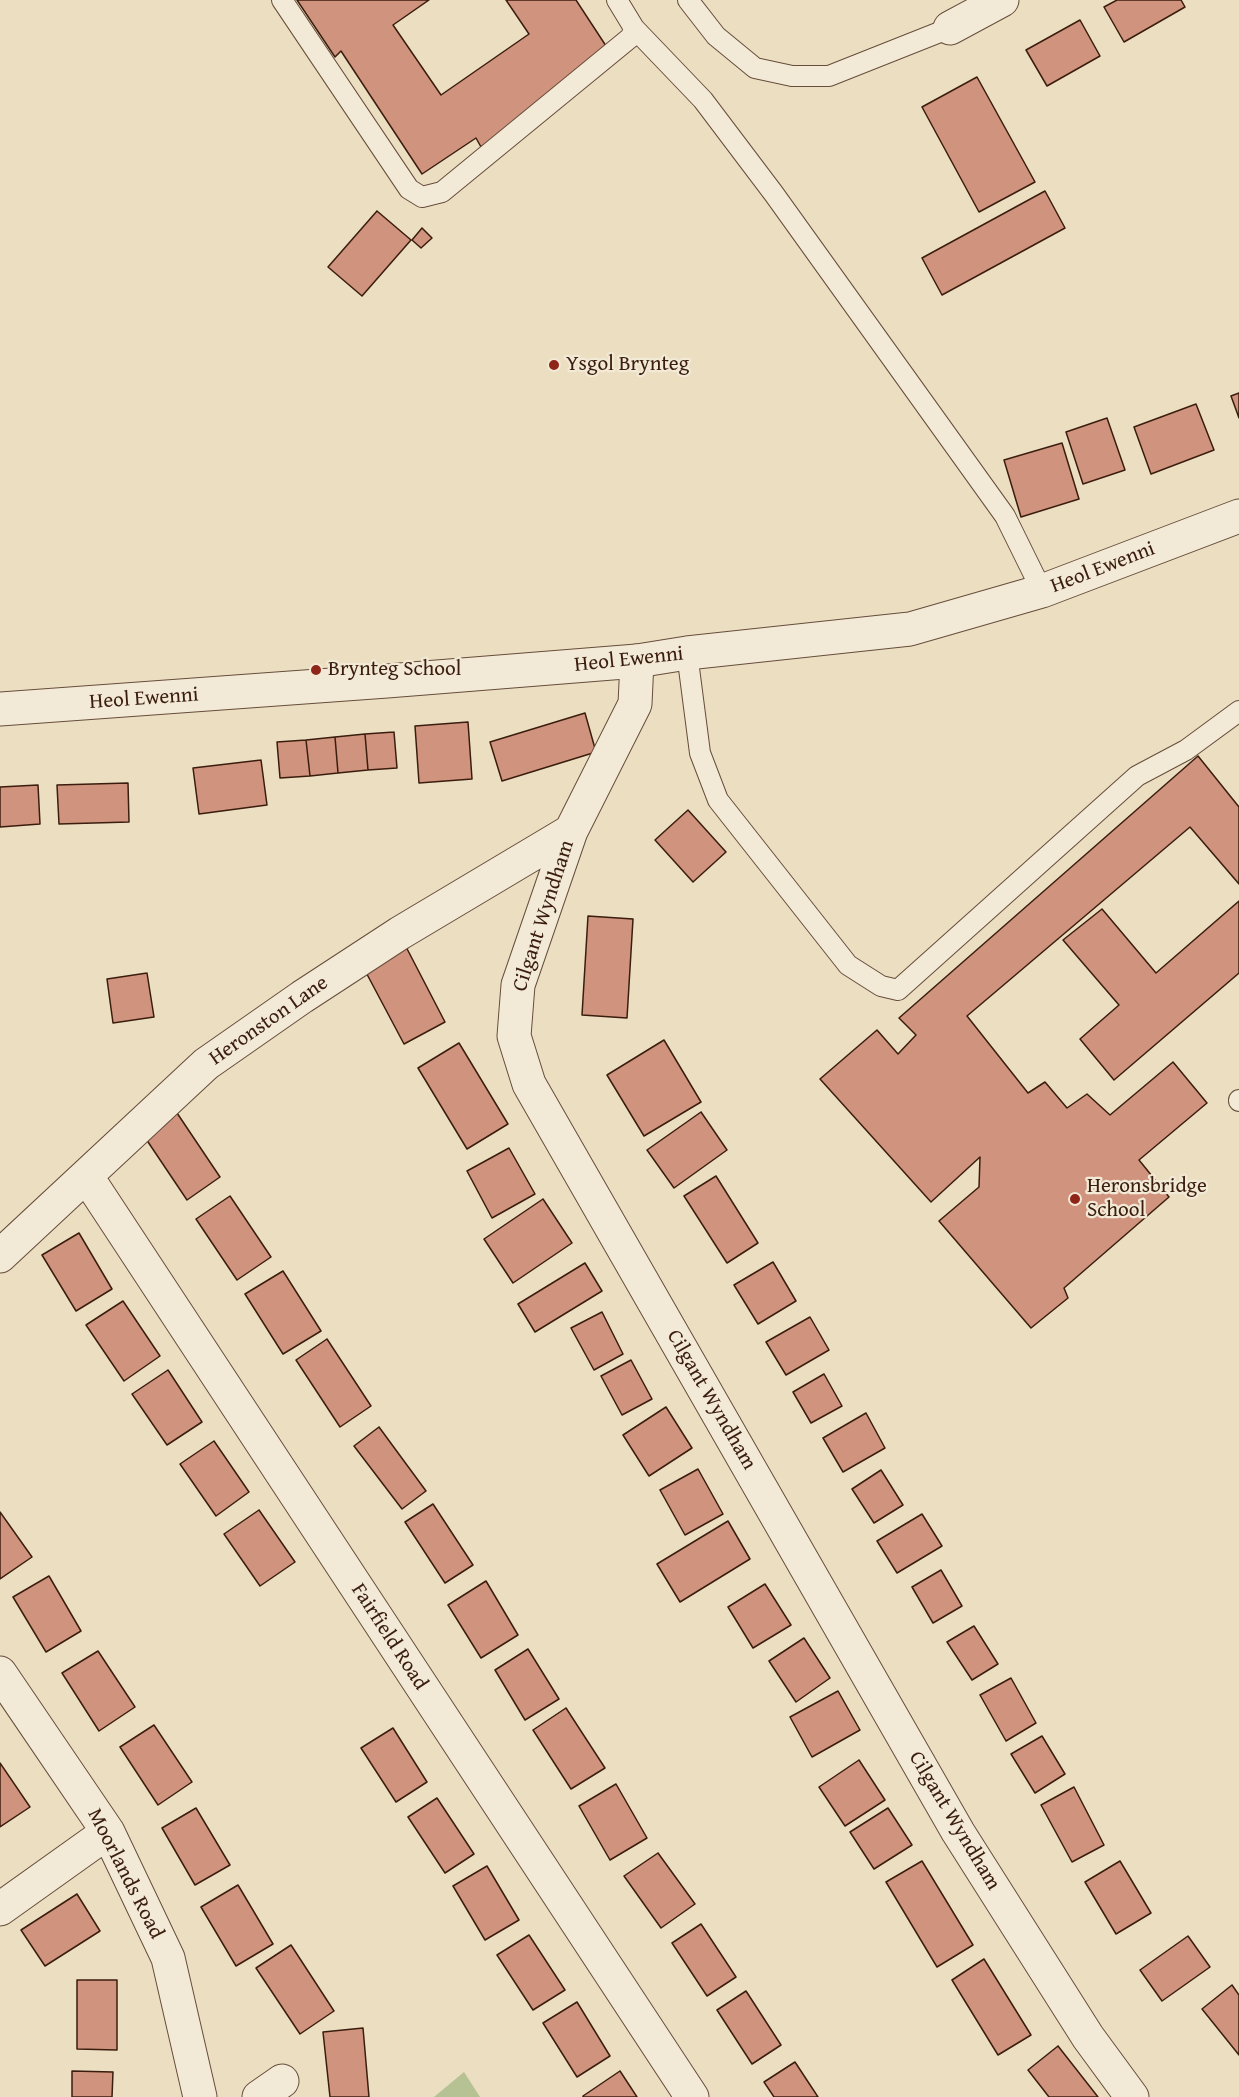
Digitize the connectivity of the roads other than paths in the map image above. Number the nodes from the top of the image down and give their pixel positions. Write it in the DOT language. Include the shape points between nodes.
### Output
graph roads {
  1 [pos="282,0"];
  2 [pos="617,0"];
  3 [pos="688,0"];
  4 [pos="1002,0"];
  5 [pos="634,28"];
  6 [pos="950,28"];
  7 [pos="1239,516"];
  8 [pos="1042,591"];
  9 [pos="687,653"];
  10 [pos="637,661"];
  11 [pos="0,709"];
  12 [pos="1239,711"];
  13 [pos="571,831"];
  14 [pos="87,1177"];
  15 [pos="0,1256"];
  16 [pos="0,1673"];
  17 [pos="108,1832"];
  18 [pos="0,1909"];
  19 [pos="200,2097"];
  20 [pos="692,2097"];
  21 [pos="1132,2097"];
  1 -- 5 [label="lane" via="409,189 422,197 442,192 631,37"];
  2 -- 5 [label="lane"];
  3 -- 6 [label="lane" via="716,36 755,68 792,76 830,76"];
  4 -- 6 [label="street"];
  5 -- 8 [label="lane" via="703,100 774,194 1005,516"];
  7 -- 8 [label="street, Heol Ewenni"];
  8 -- 9 [label="street, Heol Ewenni" via="910,629"];
  9 -- 10 [label="street, Heol Ewenni"];
  9 -- 12 [label="lane" via="700,753 718,800 848,965 881,986 898,990 1137,776 1186,750"];
  10 -- 11 [label="street, Heol Ewenni"];
  10 -- 13 [label="street, Cilgant Wyndham" via="635,704"];
  13 -- 14 [label="street, Heronston Lane" via="391,939 206,1064"];
  13 -- 21 [label="street, Cilgant Wyndham" via="518,985 514,1036 529,1084 958,1832 1088,2037"];
  14 -- 15 [label="street, Heronston Lane"];
  14 -- 20 [label="street, Fairfield Road"];
  16 -- 17 [label="street, Moorlands Road"];
  17 -- 18 [label="street"];
  17 -- 19 [label="street, Moorlands Road" via="168,1958"];
}
